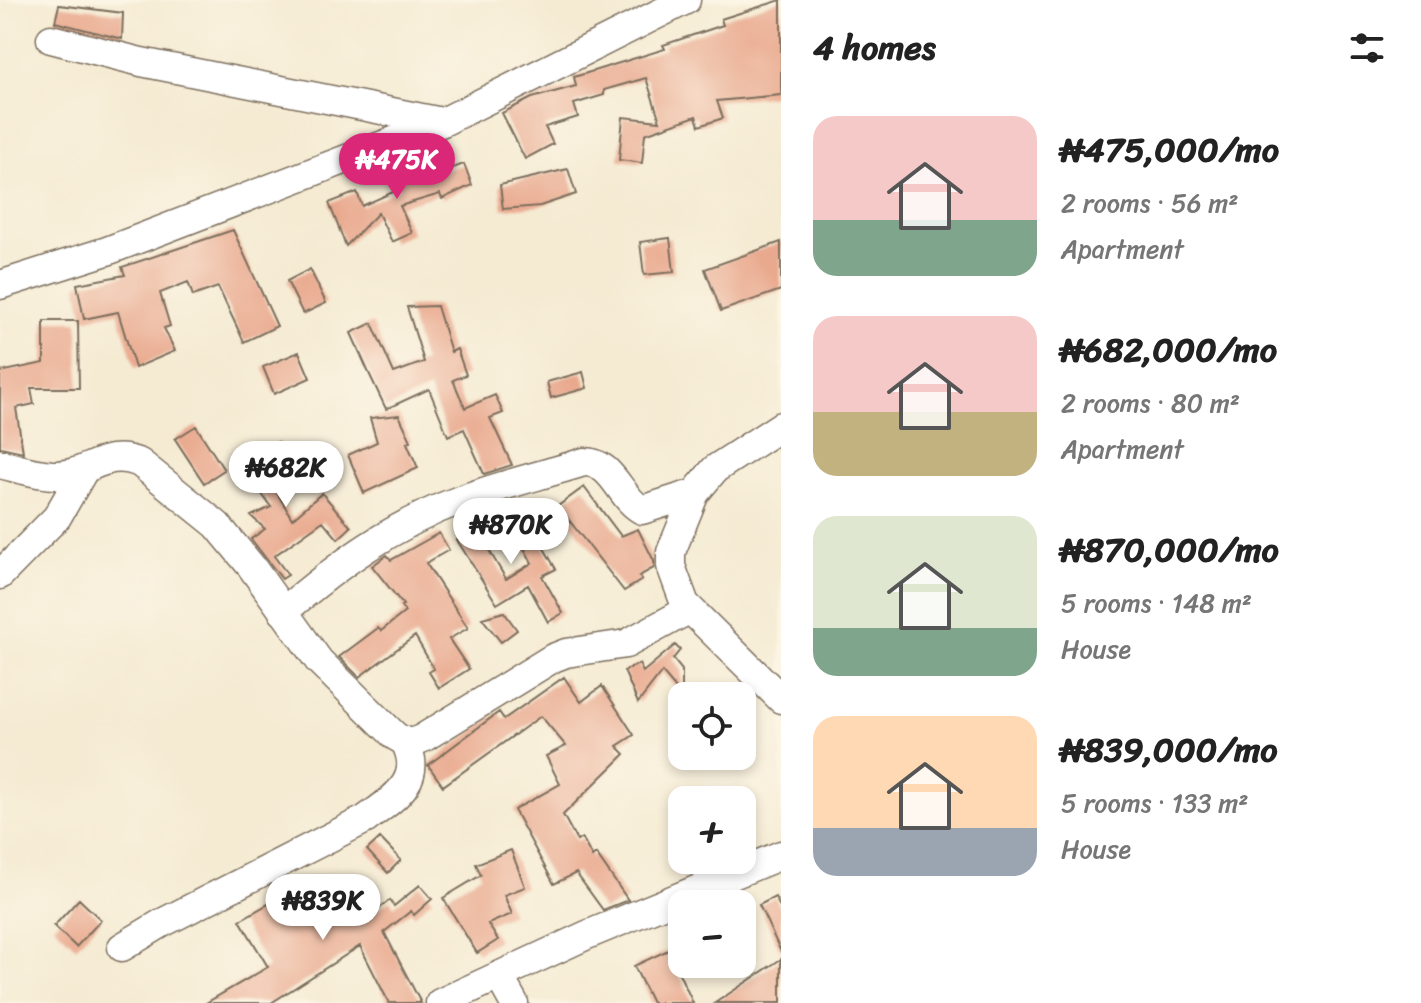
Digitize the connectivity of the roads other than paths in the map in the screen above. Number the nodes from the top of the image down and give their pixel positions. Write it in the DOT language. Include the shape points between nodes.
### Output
graph roads {
  1 [pos="686,0"];
  2 [pos="51,39"];
  3 [pos="443,122"];
  4 [pos="0,285"];
  5 [pos="781,426"];
  6 [pos="0,464"];
  7 [pos="84,470"];
  8 [pos="695,493"];
  9 [pos="0,575"];
  10 [pos="685,604"];
  11 [pos="283,612"];
  12 [pos="781,699"];
  13 [pos="405,742"];
  14 [pos="781,855"];
  15 [pos="122,947"];
  16 [pos="499,976"];
  17 [pos="440,1003"];
  18 [pos="514,1003"];
  1 -- 3 [label="street"];
  2 -- 3 [label="street"];
  3 -- 4 [label="street" via="107,251"];
  5 -- 8 [label="street" via="715,469"];
  6 -- 7 [label="street" via="56,475"];
  7 -- 9 [label="street" via="57,517"];
  7 -- 11 [label="street" via="111,458 140,463 217,525"];
  8 -- 10 [label="street" via="671,552"];
  8 -- 11 [label="street" via="642,510 608,472 584,462 459,500 391,532 337,566"];
  10 -- 12 [label="street"];
  10 -- 13 [label="street" via="681,614 647,634 626,644 553,658 423,738"];
  11 -- 13 [label="street" via="319,661"];
  13 -- 15 [label="street" via="413,760 410,779 366,819"];
  14 -- 16 [label="street"];
  16 -- 17 [label="street"];
  16 -- 18 [label="street"];
}
